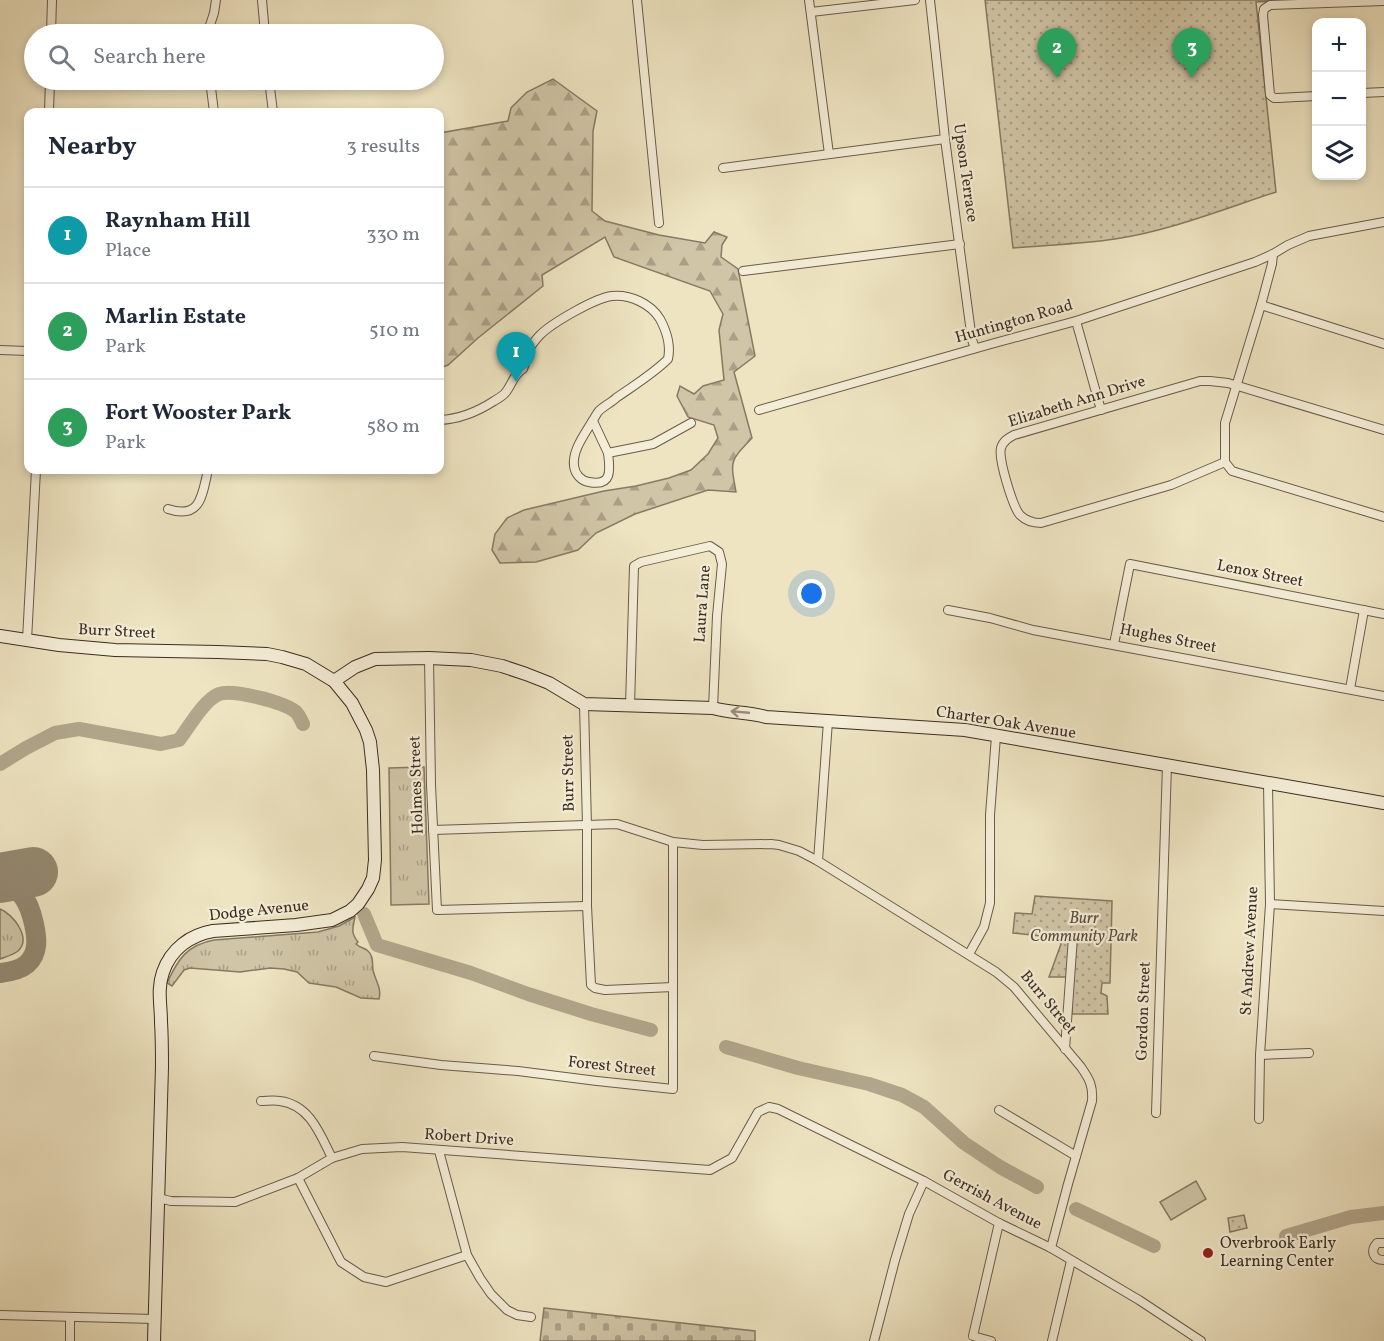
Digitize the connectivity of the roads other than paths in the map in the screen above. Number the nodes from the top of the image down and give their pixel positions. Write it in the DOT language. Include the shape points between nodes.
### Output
graph roads {
  1 [pos="52,0"];
  2 [pos="216,0"];
  3 [pos="262,0"];
  4 [pos="637,0"];
  5 [pos="809,0"];
  6 [pos="915,0"];
  7 [pos="930,0"];
  8 [pos="1384,1"];
  9 [pos="811,12"];
  10 [pos="51,24"];
  11 [pos="210,24"];
  12 [pos="264,24"];
  13 [pos="50,90"];
  14 [pos="211,90"];
  15 [pos="270,90"];
  16 [pos="1384,92"];
  17 [pos="1366,93"];
  18 [pos="1312,96"];
  19 [pos="49,108"];
  20 [pos="214,108"];
  21 [pos="272,108"];
  22 [pos="945,139"];
  23 [pos="829,154"];
  24 [pos="723,168"];
  25 [pos="1384,222"];
  26 [pos="659,223"];
  27 [pos="960,244"];
  28 [pos="1273,254"];
  29 [pos="743,271"];
  30 [pos="1261,305"];
  31 [pos="1076,321"];
  32 [pos="1384,344"];
  33 [pos="975,348"];
  34 [pos="0,350"];
  35 [pos="24,351"];
  36 [pos="1237,386"];
  37 [pos="759,410"];
  38 [pos="1101,410"];
  39 [pos="444,419"];
  40 [pos="592,421"];
  41 [pos="691,423"];
  42 [pos="1384,430"];
  43 [pos="608,453"];
  44 [pos="1225,462"];
  45 [pos="36,474"];
  46 [pos="207,474"];
  47 [pos="168,509"];
  48 [pos="1384,517"];
  49 [pos="948,610"];
  50 [pos="1364,610"];
  51 [pos="1384,614"];
  52 [pos="0,636"];
  53 [pos="27,640"];
  54 [pos="1114,645"];
  55 [pos="429,658"];
  56 [pos="334,681"];
  57 [pos="1350,689"];
  58 [pos="1384,696"];
  59 [pos="584,704"];
  60 [pos="630,706"];
  61 [pos="713,708"];
  62 [pos="828,722"];
  63 [pos="996,736"];
  64 [pos="1167,765"];
  65 [pos="1268,784"];
  66 [pos="1384,803"];
  67 [pos="587,826"];
  68 [pos="433,830"];
  69 [pos="673,842"];
  70 [pos="818,861"];
  71 [pos="1269,904"];
  72 [pos="587,906"];
  73 [pos="1384,911"];
  74 [pos="1073,937"];
  75 [pos="969,954"];
  76 [pos="673,987"];
  77 [pos="1065,1049"];
  78 [pos="1309,1053"];
  79 [pos="1260,1055"];
  80 [pos="374,1056"];
  81 [pos="261,1101"];
  82 [pos="999,1110"];
  83 [pos="758,1112"];
  84 [pos="1156,1113"];
  85 [pos="1259,1119"];
  86 [pos="439,1151"];
  87 [pos="1076,1156"];
  88 [pos="332,1158"];
  89 [pos="298,1178"];
  90 [pos="924,1181"];
  91 [pos="158,1198"];
  92 [pos="999,1223"];
  93 [pos="1384,1243"];
  94 [pos="1051,1248"];
  95 [pos="467,1255"];
  96 [pos="1384,1260"];
  97 [pos="1071,1261"];
  98 [pos="0,1315"];
  99 [pos="70,1317"];
  100 [pos="531,1317"];
  101 [pos="154,1319"];
  102 [pos="1198,1340"];
  103 [pos="70,1341"];
  104 [pos="154,1341"];
  105 [pos="873,1341"];
  106 [pos="991,1341"];
  107 [pos="1052,1341"];
  1 -- 10 [label="street"];
  2 -- 11 [label="street"];
  3 -- 12 [label="street"];
  4 -- 26 [label="street"];
  5 -- 9 [label="street"];
  6 -- 9 [label="street"];
  7 -- 22 [label="street, Upson Terrace"];
  8 -- 18 [label="street" via="1270,5 1264,9 1270,95"];
  9 -- 23 [label="street"];
  13 -- 19 [label="street"];
  14 -- 20 [label="street"];
  15 -- 21 [label="street"];
  16 -- 17 [label="street"];
  22 -- 23 [label="street"];
  22 -- 27 [label="street, Upson Terrace"];
  23 -- 24 [label="street"];
  25 -- 28 [label="street, Huntington Road" via="1309,236"];
  27 -- 29 [label="street"];
  27 -- 33 [label="street, Upson Terrace"];
  28 -- 30 [label="street"];
  28 -- 31 [label="street, Huntington Road"];
  30 -- 32 [label="street"];
  30 -- 36 [label="street"];
  31 -- 33 [label="street, Huntington Road"];
  31 -- 38 [label="street"];
  33 -- 37 [label="street, Huntington Road"];
  34 -- 35 [label="street"];
  36 -- 38 [label="street, Elizabeth Ann Drive" via="1200,381"];
  36 -- 42 [label="street, Elizabeth Ann Drive"];
  36 -- 44 [label="street" via="1225,423"];
  38 -- 44 [label="street, Elizabeth Ann Drive" via="1014,435 1004,442 1002,463 1015,508 1022,517 1041,523 1172,485"];
  39 -- 40 [label="street" via="463,417 504,395 517,372 521,354 556,323 596,301 610,296 627,297 656,314 667,334 668,359 597,412"];
  40 -- 43 [label="street"];
  40 -- 43 [label="street" via="575,456 578,475 588,482 607,479"];
  41 -- 43 [label="street" via="659,441"];
  44 -- 48 [label="street" via="1232,471"];
  45 -- 53 [label="street"];
  46 -- 47 [label="street" via="195,507 182,513"];
  49 -- 54 [label="street, Hughes Street"];
  50 -- 51 [label="street, Lenox Street"];
  50 -- 54 [label="street, Lenox Street" via="1130,564"];
  50 -- 57 [label="street"];
  52 -- 53 [label="main road, Burr Street"];
  53 -- 56 [label="main road, Burr Street" via="115,650 267,654 306,664"];
  54 -- 57 [label="street, Hughes Street"];
  55 -- 56 [label="main road" via="371,660"];
  55 -- 59 [label="main road" via="502,666 549,683"];
  55 -- 68 [label="street, Holmes Street"];
  56 -- 91 [label="main road, Dodge Avenue" via="361,717 370,742 373,878 358,904 338,918 206,932 180,945 169,958 159,986 162,1048"];
  57 -- 58 [label="street, Hughes Street"];
  59 -- 60 [label="main road, Charter Oak Avenue"];
  59 -- 67 [label="street, Burr Street"];
  60 -- 61 [label="main road, Charter Oak Avenue"];
  60 -- 61 [label="street, Laura Lane" via="634,566 710,546 719,552 722,564"];
  62 -- 61 [label="main road, Charter Oak Avenue, one-way"];
  62 -- 63 [label="main road, Charter Oak Avenue" via="965,730"];
  62 -- 70 [label="street"];
  63 -- 64 [label="main road, Charter Oak Avenue"];
  63 -- 75 [label="street" via="990,815 990,903 984,927"];
  64 -- 65 [label="main road, Charter Oak Avenue"];
  64 -- 84 [label="street, Gordon Street"];
  65 -- 66 [label="main road, Charter Oak Avenue"];
  65 -- 71 [label="street, St Andrew Avenue"];
  67 -- 68 [label="street"];
  67 -- 69 [label="street, Burr Street" via="617,824"];
  67 -- 72 [label="street"];
  68 -- 72 [label="street, Holmes Street" via="437,910"];
  69 -- 70 [label="street, Burr Street" via="771,844 792,848"];
  69 -- 76 [label="street, Forest Street"];
  70 -- 75 [label="street, Burr Street"];
  71 -- 73 [label="street"];
  71 -- 79 [label="street, St Andrew Avenue"];
  72 -- 76 [label="street" via="591,985 605,990"];
  74 -- 77 [label="street"];
  75 -- 77 [label="street, Burr Street" via="1006,979"];
  76 -- 80 [label="street, Forest Street" via="672,1089"];
  77 -- 87 [label="street, Burr Street" via="1082,1067 1093,1089"];
  78 -- 79 [label="street"];
  79 -- 85 [label="street, St Andrew Avenue"];
  81 -- 88 [label="street" via="280,1101 297,1107 311,1119"];
  82 -- 87 [label="street"];
  83 -- 86 [label="street, Robert Drive" via="732,1158 710,1170"];
  83 -- 90 [label="street, Gerrish Avenue" via="769,1107 778,1109"];
  86 -- 88 [label="street, Robert Drive" via="362,1149"];
  86 -- 95 [label="street"];
  87 -- 94 [label="street, Burr Street"];
  88 -- 89 [label="street, Robert Drive"];
  89 -- 91 [label="street, Robert Drive" via="235,1202"];
  89 -- 95 [label="street" via="341,1262 364,1277 386,1282"];
  90 -- 92 [label="street, Gerrish Avenue"];
  90 -- 105 [label="street" via="909,1214"];
  91 -- 101 [label="main road, Dodge Avenue"];
  92 -- 94 [label="street, Gerrish Avenue"];
  92 -- 106 [label="street" via="973,1336"];
  93 -- 96 [label="street" via="1377,1243 1373,1251 1373,1256"];
  94 -- 97 [label="street, Gerrish Avenue"];
  95 -- 100 [label="street" via="491,1294 507,1310"];
  97 -- 102 [label="street, Gerrish Avenue"];
  97 -- 107 [label="street"];
  98 -- 99 [label="street"];
  99 -- 101 [label="street"];
  99 -- 103 [label="street"];
  101 -- 104 [label="main road, Dodge Avenue"];
}
